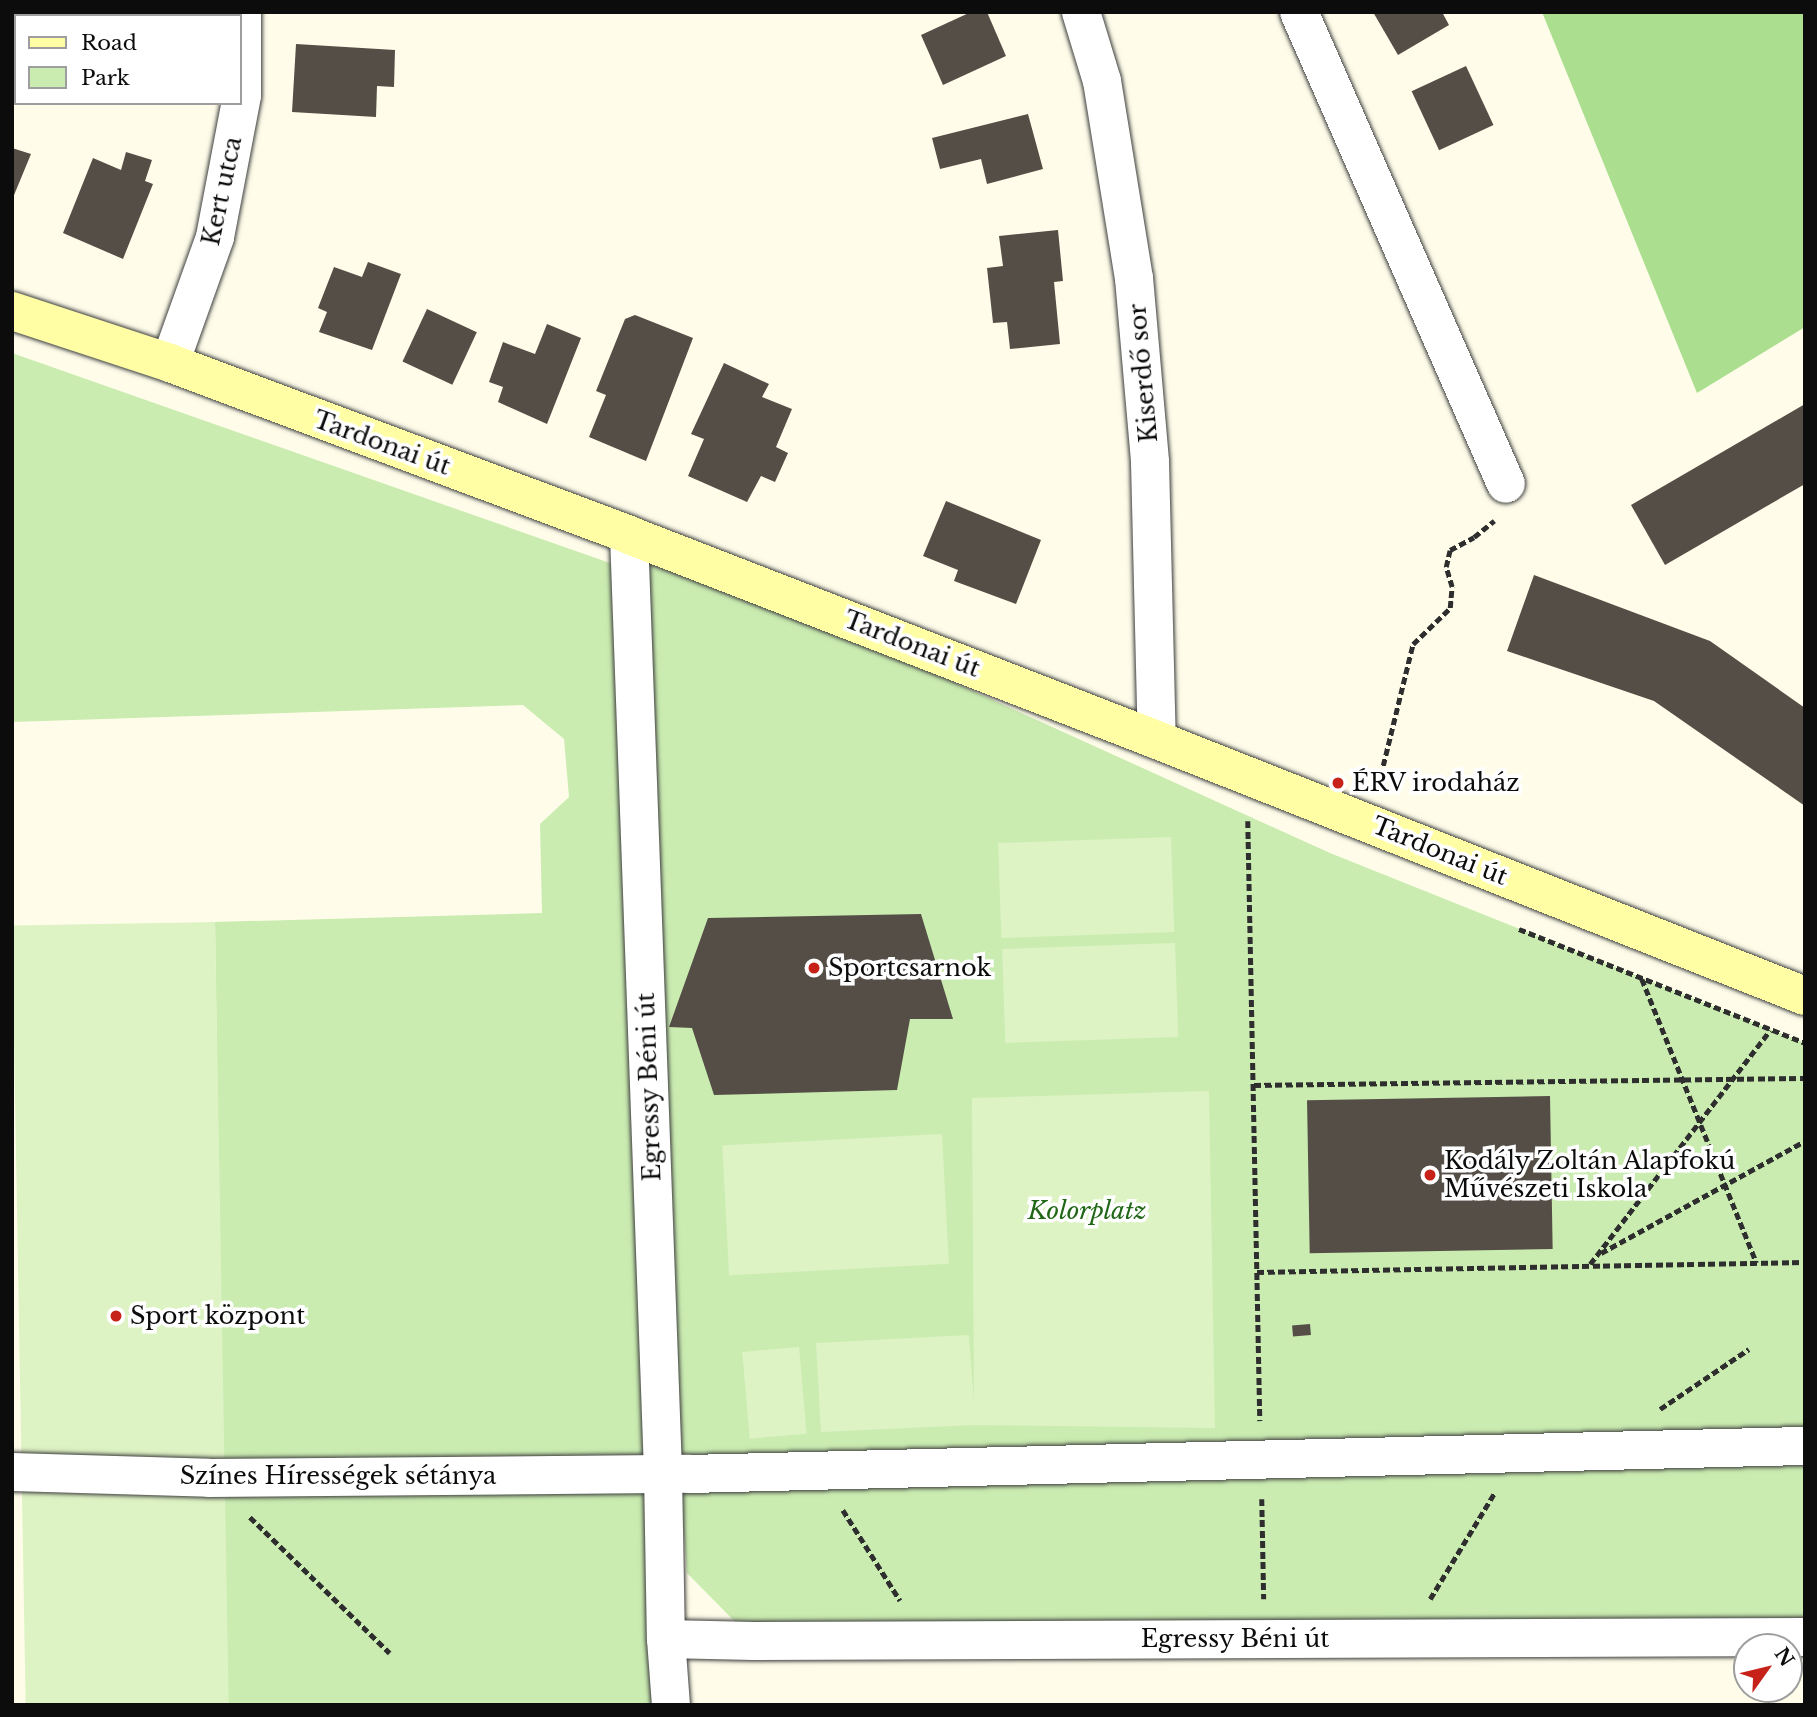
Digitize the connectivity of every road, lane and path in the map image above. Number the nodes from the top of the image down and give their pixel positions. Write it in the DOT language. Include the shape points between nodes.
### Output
graph roads {
  1 [pos="243,12"];
  2 [pos="1080,12"];
  3 [pos="1299,12"];
  4 [pos="242,95"];
  5 [pos="240,105"];
  6 [pos="12,311"];
  7 [pos="170,363"];
  8 [pos="1506,484"];
  9 [pos="629,535"];
  10 [pos="1157,740"];
  11 [pos="1248,821"];
  12 [pos="1367,823"];
  13 [pos="1642,978"];
  14 [pos="1798,994"];
  15 [pos="1805,1078"];
  16 [pos="1732,1079"];
  17 [pos="1684,1080"];
  18 [pos="1254,1085"];
  19 [pos="1700,1121"];
  20 [pos="1805,1141"];
  21 [pos="1726,1184"];
  22 [pos="1597,1255"];
  23 [pos="1805,1262"];
  24 [pos="1757,1263"];
  25 [pos="1589,1264"];
  26 [pos="1257,1272"];
  27 [pos="1749,1349"];
  28 [pos="1654,1413"];
  29 [pos="1805,1446"];
  30 [pos="1519,1453"];
  31 [pos="1261,1460"];
  32 [pos="818,1471"];
  33 [pos="12,1472"];
  34 [pos="663,1474"];
  35 [pos="209,1478"];
  36 [pos="1805,1637"];
  37 [pos="1265,1639"];
  38 [pos="1407,1639"];
  39 [pos="926,1641"];
  40 [pos="390,1653"];
  41 [pos="669,1671"];
  1 -- 4 [label="street, Kert utca"];
  2 -- 10 [label="street, Kiserdő sor" via="1102,81 1134,278 1150,462"];
  3 -- 8 [label="street"];
  5 -- 7 [label="street, Kert utca" via="215,237"];
  6 -- 7 [label="street, Tardonai út"];
  7 -- 9 [label="street, Tardonai út"];
  8 -- 12 [label="path" via="1493,522 1450,550 1446,567 1452,587 1450,608 1413,644"];
  9 -- 10 [label="street, Tardonai út"];
  9 -- 34 [label="street, Egressy Béni út"];
  10 -- 12 [label="street, Tardonai út"];
  11 -- 18 [label="path"];
  12 -- 14 [label="street, Tardonai út"];
  13 -- 17 [label="path"];
  14 -- 16 [label="path"];
  15 -- 16 [label="path"];
  16 -- 17 [label="path"];
  16 -- 19 [label="path"];
  17 -- 18 [label="path"];
  17 -- 19 [label="path"];
  18 -- 26 [label="path"];
  19 -- 21 [label="path"];
  19 -- 22 [label="path"];
  20 -- 21 [label="path"];
  21 -- 22 [label="path"];
  21 -- 24 [label="path"];
  22 -- 25 [label="path"];
  23 -- 24 [label="path"];
  24 -- 25 [label="path"];
  25 -- 26 [label="path"];
  26 -- 31 [label="path"];
  27 -- 28 [label="path"];
  29 -- 30 [label="street, Színes Hírességek sétánya"];
  30 -- 31 [label="street, Színes Hírességek sétánya"];
  30 -- 38 [label="path"];
  31 -- 32 [label="street, Színes Hírességek sétánya"];
  31 -- 37 [label="path"];
  32 -- 34 [label="street, Színes Hírességek sétánya"];
  32 -- 39 [label="path"];
  33 -- 35 [label="street, Színes Hírességek sétánya"];
  34 -- 35 [label="street, Színes Hírességek sétánya"];
  34 -- 41 [label="street, Egressy Béni út"];
  35 -- 40 [label="path"];
  36 -- 38 [label="street, Egressy Béni út"];
  37 -- 38 [label="street, Egressy Béni út"];
  37 -- 39 [label="street, Egressy Béni út"];
  39 -- 41 [label="street, Egressy Béni út"];
}
